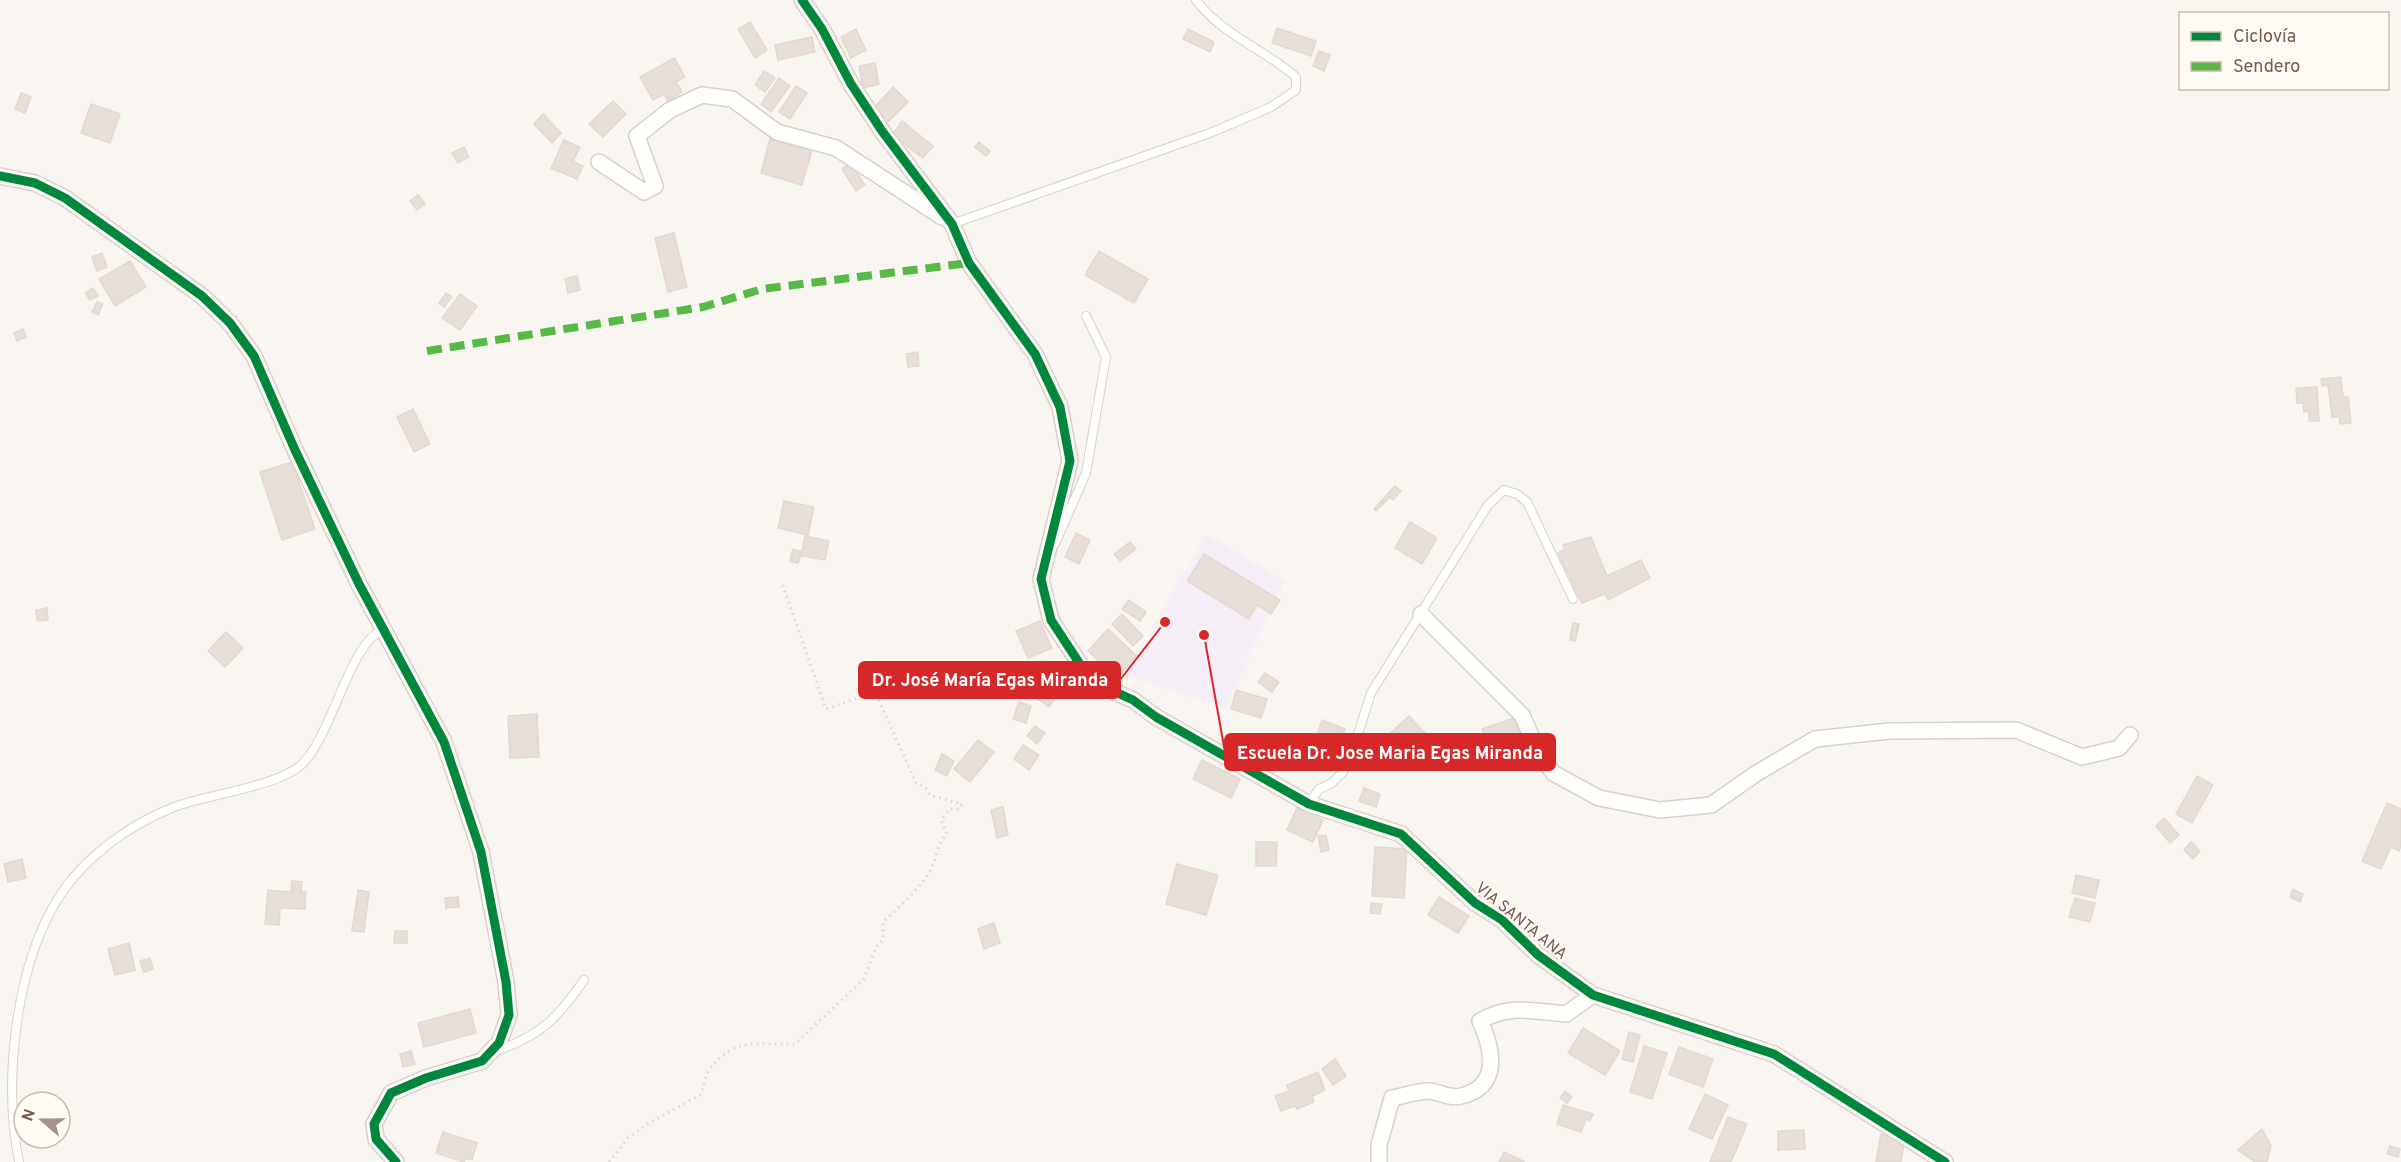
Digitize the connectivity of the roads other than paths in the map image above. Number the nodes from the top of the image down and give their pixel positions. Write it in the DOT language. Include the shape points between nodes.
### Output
graph roads {
  1 [pos="802,0"];
  2 [pos="1196,0"];
  3 [pos="599,162"];
  4 [pos="0,176"];
  5 [pos="952,224"];
  6 [pos="1086,316"];
  7 [pos="1041,579"];
  8 [pos="1573,599"];
  9 [pos="1421,614"];
  10 [pos="382,629"];
  11 [pos="2130,735"];
  12 [pos="1309,804"];
  13 [pos="584,980"];
  14 [pos="1593,995"];
  15 [pos="491,1053"];
  16 [pos="19,1162"];
  17 [pos="396,1162"];
  18 [pos="1379,1162"];
  19 [pos="1945,1162"];
  1 -- 5 [label="street" via="882,131"];
  2 -- 5 [label="lane" via="1208,15 1296,77 1296,90 1271,107 1210,133"];
  3 -- 5 [label="street" via="644,192 655,186 637,136 669,110 702,95 732,99 777,132 836,148"];
  4 -- 10 [label="street" via="34,183 65,198 202,296 230,322 254,356"];
  5 -- 7 [label="street" via="969,263 1035,354 1060,407 1070,461"];
  6 -- 7 [label="lane" via="1106,357 1086,473"];
  7 -- 12 [label="street, VIA SANTA ANA" via="1051,620 1091,681 1133,700"];
  8 -- 9 [label="lane" via="1527,502 1504,490 1488,505"];
  9 -- 11 [label="street" via="1522,715 1553,773 1599,798 1660,810 1711,805 1815,739 1889,731 2016,730 2082,758 2119,748"];
  9 -- 12 [label="lane" via="1371,693 1343,771 1319,789"];
  10 -- 15 [label="street" via="444,742 481,852 510,1005 504,1034"];
  10 -- 16 [label="lane" via="368,641 320,740 301,766 284,776 176,806 145,820 92,859 61,894 45,920 35,951 13,1050 12,1118"];
  12 -- 14 [label="street, VIA SANTA ANA" via="1401,834 1475,903 1502,920 1538,955"];
  13 -- 15 [label="lane" via="561,1014 523,1042"];
  14 -- 18 [label="street" via="1566,1014 1511,1008 1480,1021 1490,1042 1492,1063 1484,1084 1460,1097 1428,1091 1392,1098 1379,1145"];
  14 -- 19 [label="street, VIA SANTA ANA" via="1774,1054"];
  15 -- 17 [label="street" via="471,1066 426,1078 391,1093 374,1124 376,1139"];
}
